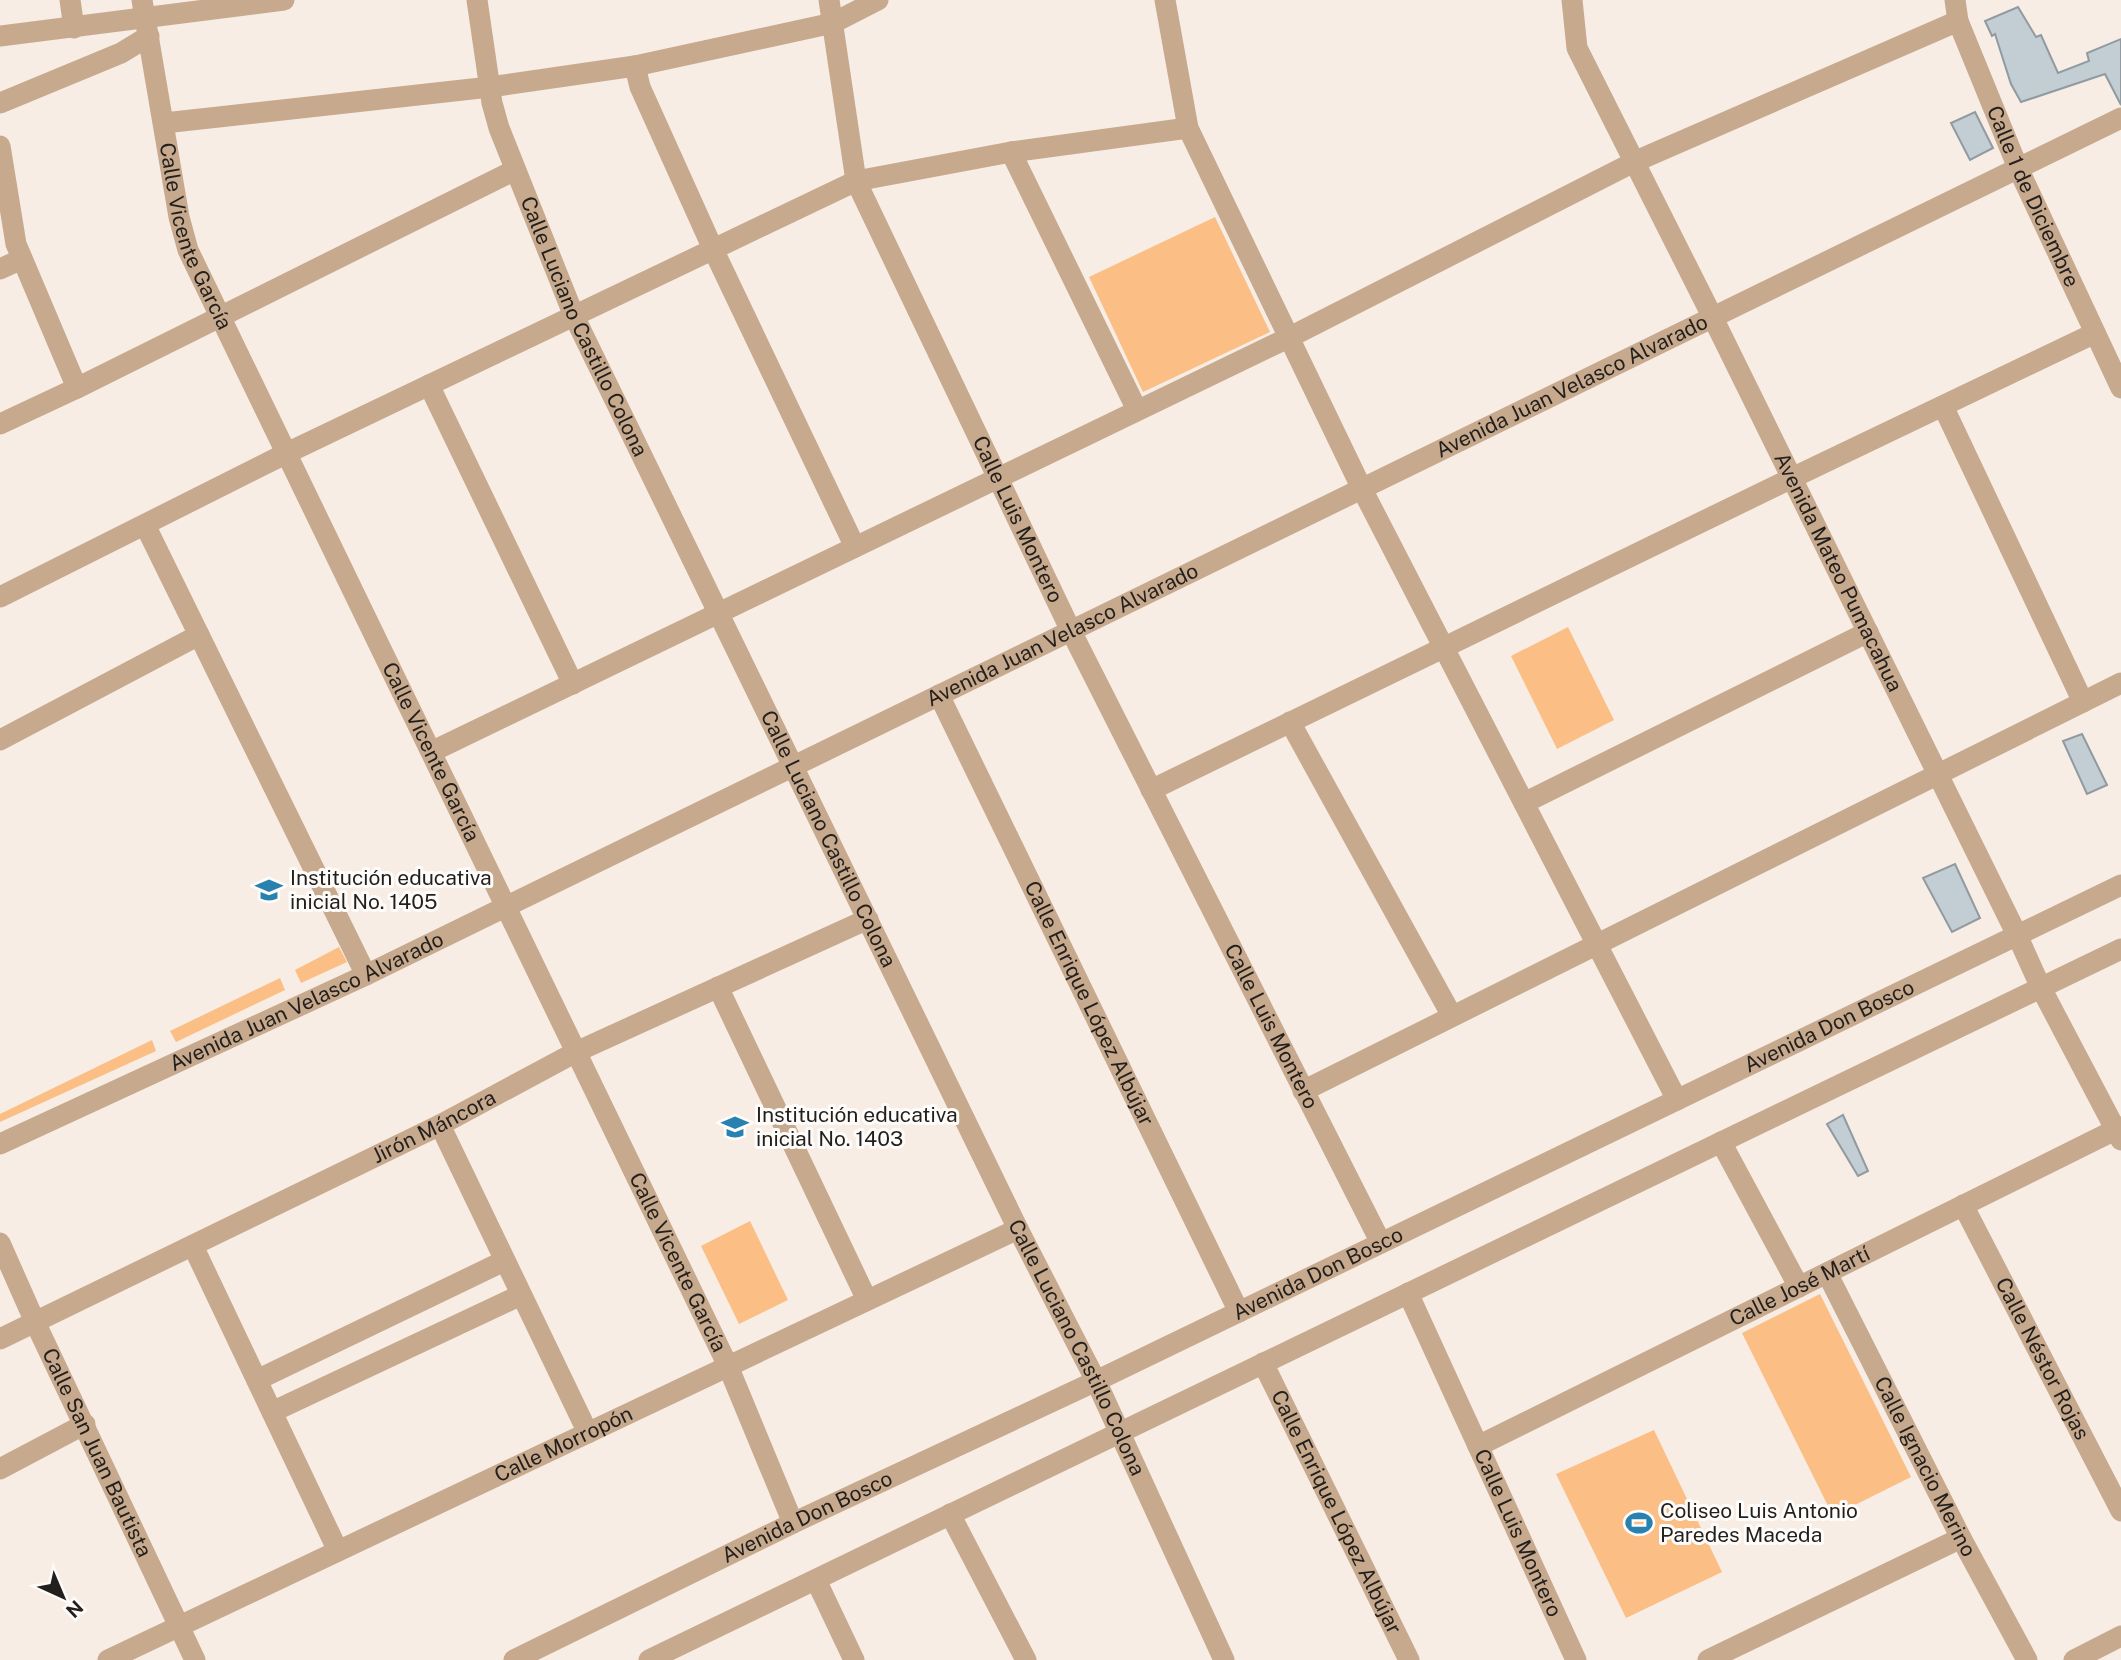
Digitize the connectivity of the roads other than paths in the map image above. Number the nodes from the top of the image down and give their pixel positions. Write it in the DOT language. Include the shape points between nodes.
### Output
graph roads {
  1 [pos="70,0"];
  2 [pos="284,0"];
  3 [pos="477,0"];
  4 [pos="829,0"];
  5 [pos="878,0"];
  6 [pos="1166,0"];
  7 [pos="1572,0"];
  8 [pos="1957,10"];
  9 [pos="146,18"];
  10 [pos="832,23"];
  11 [pos="74,28"];
  12 [pos="0,36"];
  13 [pos="635,66"];
  14 [pos="490,87"];
  15 [pos="0,103"];
  16 [pos="2121,118"];
  17 [pos="164,123"];
  18 [pos="1188,128"];
  19 [pos="0,146"];
  20 [pos="1011,152"];
  21 [pos="1634,162"];
  22 [pos="2018,168"];
  23 [pos="515,170"];
  24 [pos="856,181"];
  25 [pos="713,249"];
  26 [pos="22,259"];
  27 [pos="0,269"];
  28 [pos="221,316"];
  29 [pos="574,316"];
  30 [pos="1713,318"];
  31 [pos="2095,333"];
  32 [pos="1290,337"];
  33 [pos="429,385"];
  34 [pos="77,388"];
  35 [pos="2121,388"];
  36 [pos="1943,406"];
  37 [pos="1137,410"];
  38 [pos="0,424"];
  39 [pos="287,453"];
  40 [pos="998,478"];
  41 [pos="1792,478"];
  42 [pos="1362,489"];
  43 [pos="145,525"];
  44 [pos="855,547"];
  45 [pos="0,597"];
  46 [pos="720,613"];
  47 [pos="1071,631"];
  48 [pos="1868,632"];
  49 [pos="199,635"];
  50 [pos="1444,647"];
  51 [pos="2121,683"];
  52 [pos="573,684"];
  53 [pos="939,695"];
  54 [pos="2083,702"];
  55 [pos="1290,722"];
  56 [pos="0,740"];
  57 [pos="431,752"];
  58 [pos="794,766"];
  59 [pos="1937,773"];
  60 [pos="1151,790"];
  61 [pos="1524,803"];
  62 [pos="2121,885"];
  63 [pos="506,907"];
  64 [pos="868,919"];
  65 [pos="2017,935"];
  66 [pos="1596,943"];
  67 [pos="2121,949"];
  68 [pos="366,975"];
  69 [pos="718,987"];
  70 [pos="2041,988"];
  71 [pos="1452,1016"];
  72 [pos="576,1052"];
  73 [pos="1303,1091"];
  74 [pos="1677,1100"];
  75 [pos="440,1125"];
  76 [pos="2119,1132"];
  77 [pos="1721,1142"];
  78 [pos="0,1144"];
  79 [pos="1963,1205"];
  80 [pos="1018,1229"];
  81 [pos="0,1243"];
  82 [pos="1381,1243"];
  83 [pos="193,1246"];
  84 [pos="504,1261"];
  85 [pos="1826,1273"];
  86 [pos="1799,1287"];
  87 [pos="1408,1293"];
  88 [pos="521,1295"];
  89 [pos="867,1300"];
  90 [pos="1239,1312"];
  91 [pos="35,1322"];
  92 [pos="0,1339"];
  93 [pos="1263,1363"];
  94 [pos="728,1366"];
  95 [pos="257,1380"];
  96 [pos="1096,1381"];
  97 [pos="272,1412"];
  98 [pos="85,1424"];
  99 [pos="588,1433"];
  100 [pos="1118,1433"];
  101 [pos="1478,1446"];
  102 [pos="0,1469"];
  103 [pos="2121,1511"];
  104 [pos="950,1514"];
  105 [pos="793,1523"];
  106 [pos="1961,1538"];
  107 [pos="338,1551"];
  108 [pos="816,1580"];
  109 [pos="180,1626"];
  110 [pos="2121,1636"];
  111 [pos="108,1660"];
  112 [pos="195,1660"];
  113 [pos="514,1660"];
  114 [pos="649,1660"];
  115 [pos="854,1660"];
  116 [pos="1027,1660"];
  117 [pos="1224,1660"];
  118 [pos="1409,1660"];
  119 [pos="1576,1660"];
  120 [pos="1708,1660"];
  121 [pos="2028,1660"];
  122 [pos="2074,1660"];
  1 -- 11 [label="street"];
  2 -- 9 [label="street"];
  3 -- 14 [label="street, Calle Luciano Castillo Colona"];
  4 -- 10 [label="street, Calle Luis Montero"];
  5 -- 10 [label="street"];
  6 -- 18 [label="street"];
  7 -- 21 [label="street, Avenida Mateo Pumacahua" via="1577,48"];
  8 -- 21 [label="street"];
  8 -- 22 [label="street, Calle 1 de Diciembre"];
  9 -- 11 [label="street"];
  9 -- 15 [label="street" via="121,53"];
  9 -- 17 [label="street, Calle Vicente García"];
  10 -- 13 [label="street"];
  10 -- 24 [label="street, Calle Luis Montero"];
  11 -- 12 [label="street"];
  13 -- 14 [label="street"];
  13 -- 25 [label="street" via="640,87"];
  14 -- 17 [label="street"];
  14 -- 23 [label="street, Calle Luciano Castillo Colona"];
  16 -- 22 [label="street, Avenida Juan Velasco Alvarado"];
  17 -- 28 [label="street, Calle Vicente García" via="188,250"];
  18 -- 20 [label="street"];
  18 -- 32 [label="street"];
  19 -- 26 [label="street"];
  20 -- 24 [label="street"];
  20 -- 37 [label="street"];
  21 -- 30 [label="street, Avenida Mateo Pumacahua"];
  21 -- 32 [label="street"];
  22 -- 30 [label="street, Avenida Juan Velasco Alvarado"];
  22 -- 31 [label="street, Calle 1 de Diciembre"];
  23 -- 28 [label="street"];
  23 -- 29 [label="street, Calle Luciano Castillo Colona"];
  24 -- 25 [label="street"];
  24 -- 40 [label="street, Calle Luis Montero"];
  25 -- 29 [label="street"];
  25 -- 44 [label="street"];
  26 -- 27 [label="street"];
  26 -- 34 [label="street"];
  28 -- 34 [label="street"];
  28 -- 39 [label="street, Calle Vicente García"];
  29 -- 33 [label="street"];
  29 -- 46 [label="street, Calle Luciano Castillo Colona"];
  30 -- 41 [label="street, Avenida Mateo Pumacahua"];
  30 -- 42 [label="street, Avenida Juan Velasco Alvarado"];
  31 -- 35 [label="street, Calle 1 de Diciembre"];
  31 -- 36 [label="street"];
  32 -- 37 [label="street"];
  32 -- 42 [label="street"];
  33 -- 39 [label="street"];
  33 -- 52 [label="street"];
  34 -- 38 [label="street"];
  36 -- 41 [label="street"];
  36 -- 54 [label="street"];
  37 -- 40 [label="street"];
  39 -- 43 [label="street"];
  39 -- 57 [label="street, Calle Vicente García"];
  40 -- 44 [label="street"];
  40 -- 47 [label="street, Calle Luis Montero"];
  41 -- 48 [label="street, Avenida Mateo Pumacahua"];
  41 -- 50 [label="street"];
  42 -- 47 [label="street, Avenida Juan Velasco Alvarado"];
  42 -- 50 [label="street"];
  43 -- 45 [label="street"];
  43 -- 49 [label="street"];
  44 -- 46 [label="street"];
  46 -- 52 [label="street"];
  46 -- 58 [label="street, Calle Luciano Castillo Colona"];
  47 -- 53 [label="street, Avenida Juan Velasco Alvarado"];
  47 -- 60 [label="street, Calle Luis Montero"];
  48 -- 59 [label="street, Avenida Mateo Pumacahua"];
  48 -- 61 [label="street"];
  49 -- 56 [label="street"];
  49 -- 68 [label="street"];
  50 -- 55 [label="street"];
  50 -- 61 [label="street"];
  51 -- 54 [label="street"];
  52 -- 57 [label="street"];
  53 -- 58 [label="street, Avenida Juan Velasco Alvarado"];
  53 -- 90 [label="street, Calle Enrique López Albújar"];
  54 -- 59 [label="street"];
  55 -- 60 [label="street"];
  55 -- 71 [label="street"];
  57 -- 63 [label="street, Calle Vicente García"];
  58 -- 63 [label="street, Avenida Juan Velasco Alvarado"];
  58 -- 64 [label="street, Calle Luciano Castillo Colona"];
  59 -- 65 [label="street, Avenida Mateo Pumacahua"];
  59 -- 66 [label="street"];
  60 -- 73 [label="street, Calle Luis Montero"];
  61 -- 66 [label="street"];
  62 -- 65 [label="street, Avenida Don Bosco"];
  63 -- 68 [label="street, Avenida Juan Velasco Alvarado"];
  63 -- 72 [label="street, Calle Vicente García"];
  64 -- 69 [label="street, Jirón Máncora"];
  64 -- 80 [label="street, Calle Luciano Castillo Colona"];
  65 -- 70 [label="street, Avenida Mateo Pumacahua"];
  65 -- 74 [label="street, Avenida Don Bosco"];
  66 -- 71 [label="street"];
  66 -- 74 [label="street"];
  67 -- 70 [label="street"];
  68 -- 78 [label="street, Avenida Juan Velasco Alvarado"];
  69 -- 72 [label="street, Jirón Máncora"];
  69 -- 89 [label="street"];
  70 -- 76 [label="street, Avenida Mateo Pumacahua"];
  70 -- 77 [label="street"];
  71 -- 73 [label="street"];
  72 -- 75 [label="street, Jirón Máncora"];
  72 -- 94 [label="street, Calle Vicente García"];
  73 -- 82 [label="street, Calle Luis Montero"];
  74 -- 82 [label="street, Avenida Don Bosco"];
  75 -- 83 [label="street, Jirón Máncora"];
  75 -- 84 [label="street"];
  76 -- 79 [label="street, Calle José Martí"];
  77 -- 86 [label="street"];
  77 -- 87 [label="street"];
  79 -- 85 [label="street, Calle José Martí"];
  79 -- 103 [label="street, Calle Néstor Rojas"];
  80 -- 89 [label="street, Calle Morropón"];
  80 -- 96 [label="street, Calle Luciano Castillo Colona"];
  81 -- 91 [label="street, Calle San Juan Bautista"];
  82 -- 90 [label="street, Avenida Don Bosco"];
  83 -- 91 [label="street, Jirón Máncora"];
  83 -- 95 [label="street"];
  84 -- 88 [label="street"];
  84 -- 95 [label="street"];
  85 -- 86 [label="street, Calle José Martí"];
  85 -- 106 [label="street, Calle Ignacio Merino"];
  86 -- 101 [label="street, Calle José Martí"];
  87 -- 93 [label="street"];
  87 -- 101 [label="street, Calle Luis Montero"];
  88 -- 97 [label="street"];
  88 -- 99 [label="street"];
  89 -- 94 [label="street, Calle Morropón"];
  90 -- 96 [label="street, Avenida Don Bosco"];
  91 -- 92 [label="street, Jirón Máncora"];
  91 -- 98 [label="street, Calle San Juan Bautista"];
  93 -- 100 [label="street"];
  93 -- 118 [label="street, Calle Enrique López Albújar"];
  94 -- 99 [label="street, Calle Morropón"];
  94 -- 105 [label="street, Calle Vicente García"];
  95 -- 97 [label="street"];
  96 -- 100 [label="street, Calle Luciano Castillo Colona"];
  96 -- 105 [label="street, Avenida Don Bosco"];
  97 -- 107 [label="street"];
  98 -- 102 [label="street"];
  98 -- 109 [label="street, Calle San Juan Bautista"];
  99 -- 107 [label="street, Calle Morropón"];
  100 -- 104 [label="street"];
  100 -- 117 [label="street, Calle Luciano Castillo Colona"];
  101 -- 119 [label="street, Calle Luis Montero"];
  104 -- 108 [label="street"];
  104 -- 116 [label="street"];
  105 -- 113 [label="street, Avenida Don Bosco"];
  106 -- 120 [label="street"];
  106 -- 121 [label="street, Calle Ignacio Merino"];
  107 -- 109 [label="street, Calle Morropón"];
  108 -- 114 [label="street"];
  108 -- 115 [label="street"];
  109 -- 111 [label="street, Calle Morropón"];
  109 -- 112 [label="street, Calle San Juan Bautista"];
  110 -- 122 [label="street"];
}
